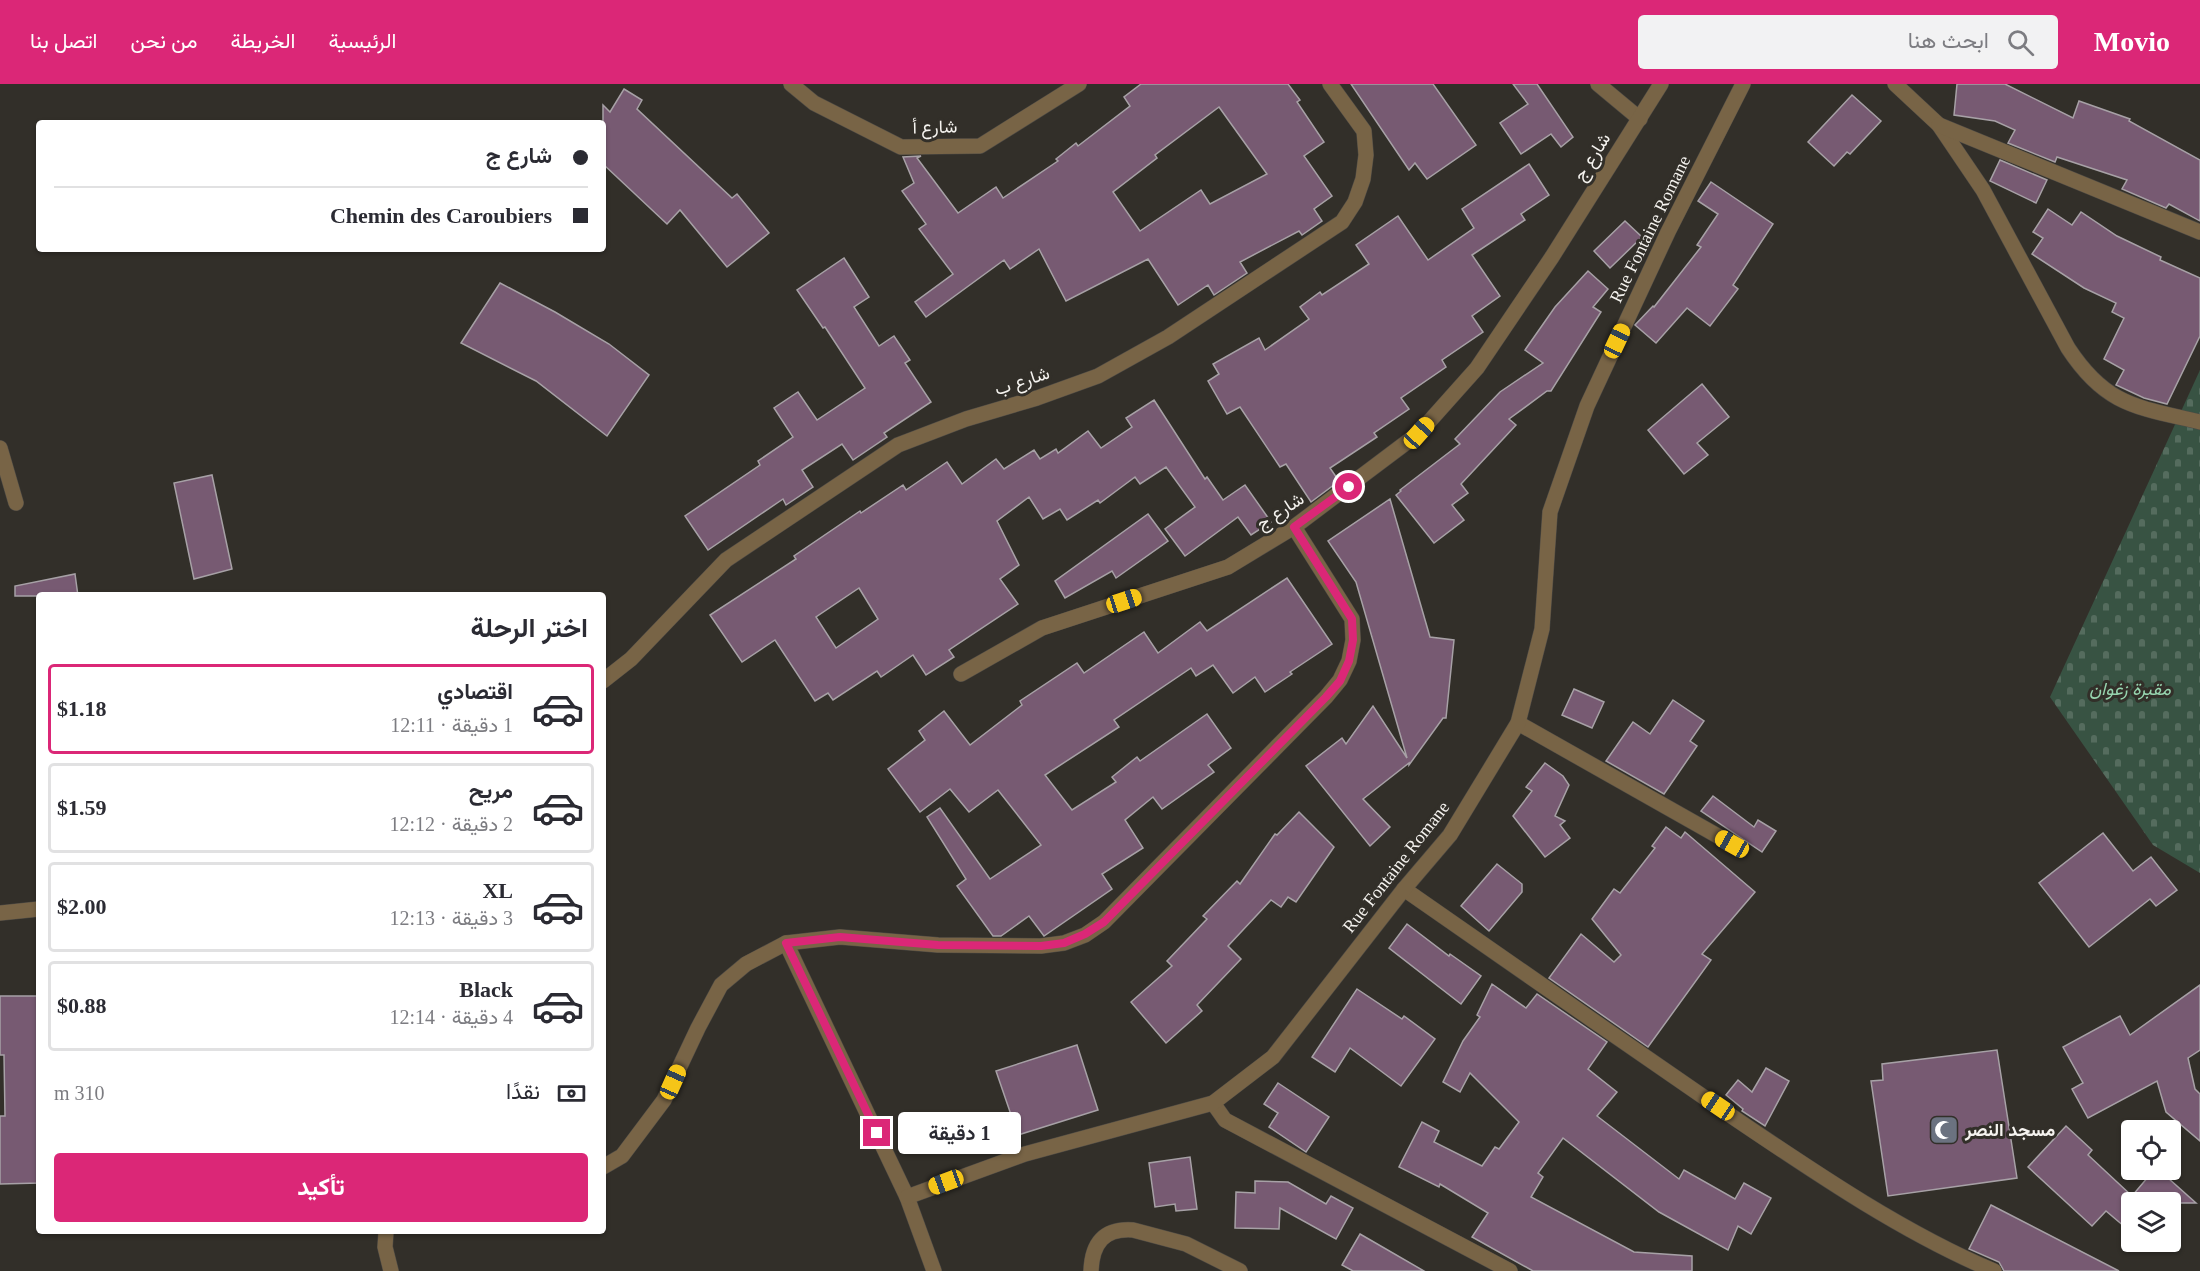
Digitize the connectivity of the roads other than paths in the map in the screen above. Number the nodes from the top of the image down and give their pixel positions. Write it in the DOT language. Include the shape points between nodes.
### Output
graph roads {
  1 [pos="791,84"];
  2 [pos="1079,84"];
  3 [pos="1330,84"];
  4 [pos="1598,84"];
  5 [pos="1661,84"];
  6 [pos="1743,84"];
  7 [pos="1894,84"];
  8 [pos="1640,119"];
  9 [pos="1940,125"];
  10 [pos="2200,232"];
  11 [pos="2200,422"];
  12 [pos="0,448"];
  13 [pos="16,503"];
  14 [pos="1294,527"];
  15 [pos="961,674"];
  16 [pos="606,679"];
  17 [pos="1518,723"];
  18 [pos="1732,844"];
  19 [pos="1404,889"];
  20 [pos="36,909"];
  21 [pos="0,913"];
  22 [pos="786,943"];
  23 [pos="1214,1103"];
  24 [pos="606,1165"];
  25 [pos="907,1197"];
  26 [pos="386,1234"];
  27 [pos="391,1271"];
  28 [pos="934,1271"];
  29 [pos="1091,1271"];
  30 [pos="1240,1271"];
  31 [pos="1510,1271"];
  32 [pos="1994,1271"];
  1 -- 2 [label="street, شارع أ" via="814,103 902,147 980,146"];
  3 -- 16 [label="street, شارع ب" via="1364,131 1364,179 1342,222 1168,337 1098,376 898,445 726,560 631,659"];
  4 -- 8 [label="street"];
  5 -- 8 [label="street, شارع ج"];
  6 -- 17 [label="street, Rue Fontaine Romane" via="1587,406 1550,512 1542,629"];
  7 -- 9 [label="street"];
  8 -- 14 [label="street, شارع ج" via="1477,368 1419,433"];
  9 -- 10 [label="street"];
  9 -- 11 [label="street" via="1983,190 2083,370 2102,389 2124,402"];
  12 -- 13 [label="street"];
  14 -- 15 [label="street, شارع ج" via="1228,567 1042,628"];
  14 -- 22 [label="street" via="1352,619 1349,661 1340,681 1104,922 1075,939 1041,946 938,945 840,937"];
  17 -- 18 [label="street"];
  17 -- 19 [label="street, Rue Fontaine Romane" via="1450,835"];
  19 -- 23 [label="street, Rue Fontaine Romane" via="1273,1057"];
  19 -- 32 [label="street" via="1805,1166 1949,1252"];
  20 -- 21 [label="street"];
  22 -- 24 [label="street" via="747,964 721,985 664,1100 621,1156"];
  22 -- 25 [label="street"];
  23 -- 25 [label="street, Rue Fontaine Romane" via="1025,1154"];
  23 -- 31 [label="street" via="1225,1120"];
  25 -- 28 [label="street"];
  26 -- 27 [label="street"];
  29 -- 30 [label="street" via="1095,1247 1108,1234 1125,1229 1186,1244"];
}
